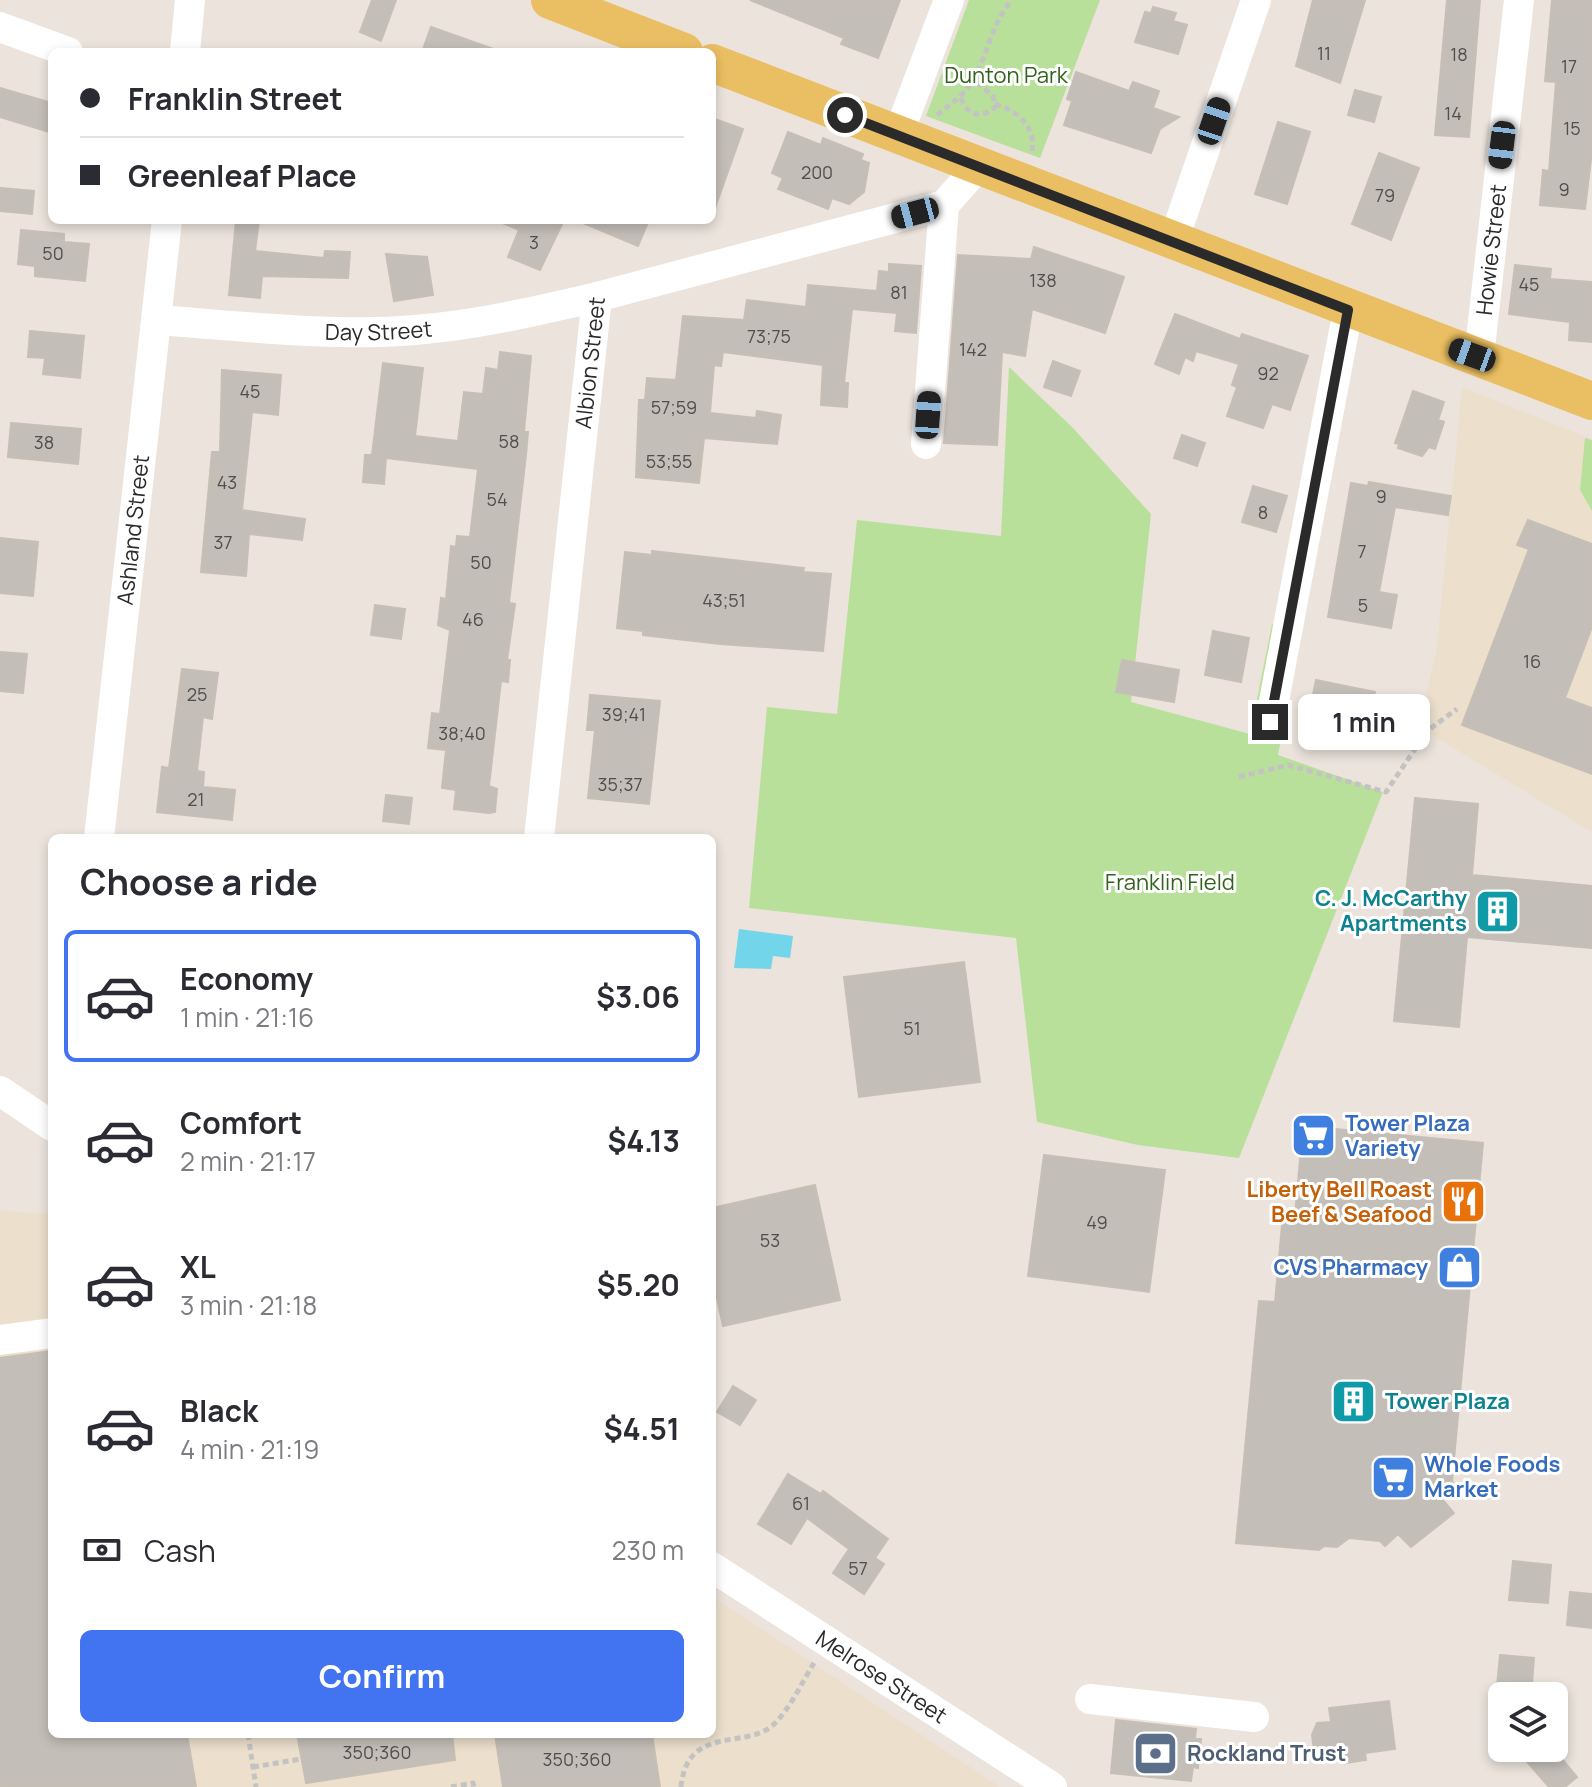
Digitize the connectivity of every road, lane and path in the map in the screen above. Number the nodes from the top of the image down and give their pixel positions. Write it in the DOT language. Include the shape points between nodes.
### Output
graph roads {
  1 [pos="190,0"];
  2 [pos="550,0"];
  3 [pos="949,0"];
  4 [pos="1012,0"];
  5 [pos="1256,0"];
  6 [pos="1519,0"];
  7 [pos="0,27"];
  8 [pos="57,48"];
  9 [pos="185,48"];
  10 [pos="674,48"];
  11 [pos="716,65"];
  12 [pos="973,79"];
  13 [pos="960,98"];
  14 [pos="995,104"];
  15 [pos="934,118"];
  16 [pos="898,135"];
  17 [pos="1032,155"];
  18 [pos="979,166"];
  19 [pos="944,205"];
  20 [pos="167,224"];
  21 [pos="1173,242"];
  22 [pos="597,297"];
  23 [pos="1348,310"];
  24 [pos="157,320"];
  25 [pos="1479,357"];
  26 [pos="1592,401"];
  27 [pos="926,444"];
  28 [pos="1457,709"];
  29 [pos="1270,722"];
  30 [pos="1239,777"];
  31 [pos="99,834"];
  32 [pos="539,834"];
  33 [pos="0,1091"];
  34 [pos="48,1122"];
  35 [pos="48,1334"];
  36 [pos="0,1340"];
  37 [pos="716,1570"];
  38 [pos="827,1644"];
  39 [pos="1090,1699"];
  40 [pos="1254,1717"];
  41 [pos="249,1738"];
  42 [pos="301,1759"];
  43 [pos="253,1767"];
  44 [pos="256,1787"];
  45 [pos="451,1787"];
  46 [pos="474,1787"];
  47 [pos="681,1787"];
  48 [pos="1052,1787"];
  1 -- 9 [label="street"];
  2 -- 10 [label="main road"];
  3 -- 16 [label="street"];
  4 -- 12 [label="path"];
  5 -- 21 [label="street"];
  6 -- 25 [label="street, Howie Street"];
  7 -- 8 [label="street"];
  11 -- 16 [label="main road"];
  12 -- 13 [label="path"];
  12 -- 14 [label="path" via="989,90"];
  13 -- 14 [label="path" via="975,114 984,114"];
  13 -- 15 [label="path"];
  14 -- 17 [label="path" via="1028,125"];
  16 -- 18 [label="main road"];
  18 -- 19 [label="street"];
  18 -- 21 [label="main road"];
  19 -- 22 [label="street, Albion Street"];
  19 -- 27 [label="street"];
  20 -- 24 [label="street, Ashland Street"];
  21 -- 23 [label="main road"];
  22 -- 24 [label="street, Day Street" via="481,322 398,331 308,331"];
  22 -- 32 [label="street, Albion Street"];
  23 -- 25 [label="main road"];
  23 -- 29 [label="street"];
  24 -- 31 [label="street, Ashland Street"];
  25 -- 26 [label="main road"];
  28 -- 30 [label="path" via="1427,731 1386,792 1288,765"];
  33 -- 34 [label="street"];
  35 -- 36 [label="street"];
  37 -- 38 [label="street, Melrose Street"];
  38 -- 47 [label="path" via="774,1724 701,1749 686,1767"];
  38 -- 48 [label="street, Melrose Street"];
  39 -- 40 [label="street"];
  41 -- 43 [label="path"];
  42 -- 43 [label="path"];
  43 -- 44 [label="path"];
  45 -- 46 [label="path"];
}
